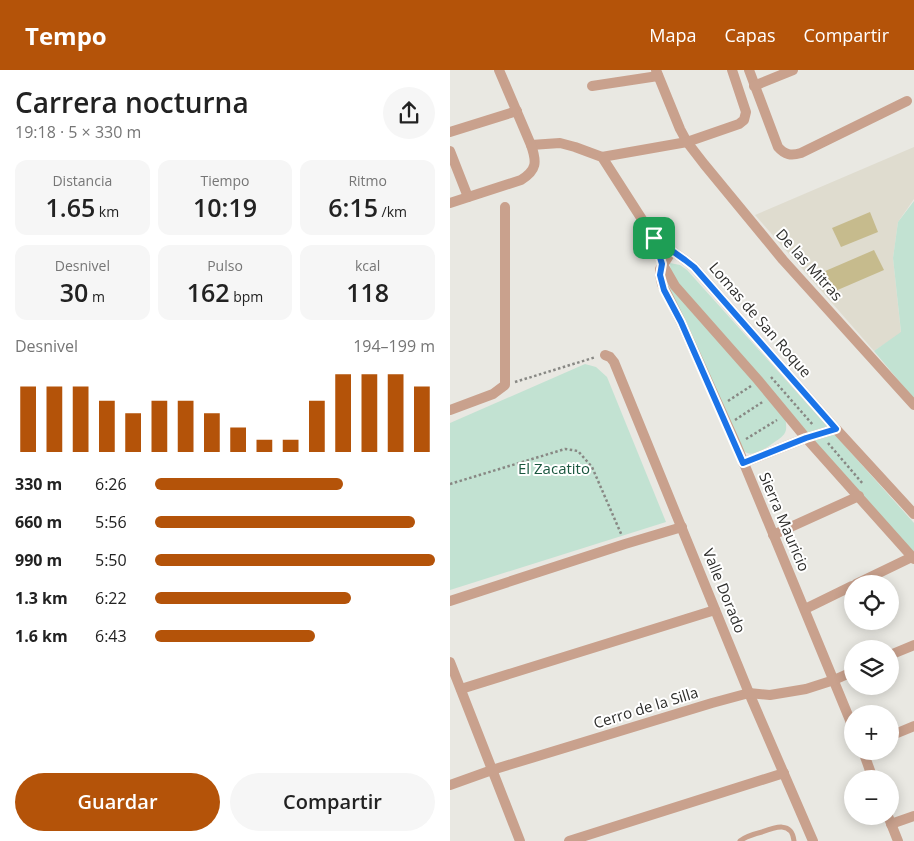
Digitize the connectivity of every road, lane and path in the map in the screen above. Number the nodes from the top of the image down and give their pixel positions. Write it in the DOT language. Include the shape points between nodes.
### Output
graph roads {
  1 [pos="499,70"];
  2 [pos="732,70"];
  3 [pos="749,70"];
  4 [pos="793,70"];
  5 [pos="657,73"];
  6 [pos="592,86"];
  7 [pos="754,86"];
  8 [pos="907,101"];
  9 [pos="517,112"];
  10 [pos="450,132"];
  11 [pos="687,142"];
  12 [pos="531,145"];
  13 [pos="450,151"];
  14 [pos="602,158"];
  15 [pos="468,196"];
  16 [pos="450,203"];
  17 [pos="505,207"];
  18 [pos="654,238"];
  19 [pos="672,251"];
  20 [pos="662,264"];
  21 [pos="604,355"];
  22 [pos="756,383"];
  23 [pos="505,385"];
  24 [pos="770,398"];
  25 [pos="723,405"];
  26 [pos="914,405"];
  27 [pos="450,410"];
  28 [pos="777,420"];
  29 [pos="730,423"];
  30 [pos="836,429"];
  31 [pos="806,438"];
  32 [pos="746,439"];
  33 [pos="743,463"];
  34 [pos="450,484"];
  35 [pos="859,496"];
  36 [pos="914,514"];
  37 [pos="682,527"];
  38 [pos="773,535"];
  39 [pos="625,544"];
  40 [pos="913,558"];
  41 [pos="876,575"];
  42 [pos="844,590"];
  43 [pos="450,601"];
  44 [pos="805,609"];
  45 [pos="715,610"];
  46 [pos="914,645"];
  47 [pos="899,651"];
  48 [pos="450,662"];
  49 [pos="844,676"];
  50 [pos="834,680"];
  51 [pos="461,689"];
  52 [pos="749,693"];
  53 [pos="844,705"];
  54 [pos="914,726"];
  55 [pos="899,732"];
  56 [pos="492,770"];
  57 [pos="784,773"];
  58 [pos="450,785"];
  59 [pos="914,816"];
  60 [pos="899,818"];
  61 [pos="891,825"];
  62 [pos="520,841"];
  63 [pos="568,841"];
  64 [pos="740,841"];
  65 [pos="794,841"];
  66 [pos="813,841"];
  67 [pos="898,841"];
  1 -- 9 [label="street"];
  2 -- 11 [label="street" via="746,112 744,120 733,127"];
  3 -- 7 [label="street"];
  4 -- 7 [label="street"];
  5 -- 6 [label="street"];
  5 -- 11 [label="street, De las Mitras"];
  7 -- 8 [label="street" via="778,147 790,155 802,153"];
  9 -- 10 [label="street"];
  9 -- 12 [label="street"];
  11 -- 14 [label="street"];
  11 -- 26 [label="street, De las Mitras" via="777,252"];
  12 -- 14 [label="street" via="560,143"];
  12 -- 15 [label="street" via="535,154 530,174 521,180"];
  13 -- 15 [label="street"];
  14 -- 18 [label="street"];
  15 -- 16 [label="street"];
  17 -- 23 [label="street"];
  18 -- 19 [label="street, Lomas de San Roque"];
  18 -- 20 [label="street"];
  19 -- 20 [label="street"];
  19 -- 30 [label="street, Lomas de San Roque" via="694,267"];
  20 -- 31 [label="street" via="675,286"];
  20 -- 33 [label="street, Sierra Mauricio" via="660,275 664,290"];
  21 -- 23 [label="path"];
  21 -- 37 [label="street, Valle Dorado" via="610,356 614,362"];
  22 -- 25 [label="path"];
  23 -- 27 [label="street" via="493,394"];
  24 -- 29 [label="path"];
  28 -- 32 [label="path"];
  30 -- 31 [label="street"];
  30 -- 36 [label="street, Lomas de San Roque"];
  31 -- 33 [label="street"];
  31 -- 35 [label="street"];
  33 -- 38 [label="street, Sierra Mauricio"];
  34 -- 39 [label="path" via="565,449 578,451 592,468"];
  35 -- 38 [label="street"];
  35 -- 40 [label="street"];
  37 -- 39 [label="street"];
  37 -- 45 [label="street, Valle Dorado"];
  38 -- 44 [label="street, Sierra Mauricio"];
  39 -- 43 [label="street"];
  40 -- 41 [label="street"];
  42 -- 44 [label="street"];
  44 -- 50 [label="street, Sierra Mauricio"];
  45 -- 51 [label="street"];
  45 -- 52 [label="street, Valle Dorado"];
  46 -- 47 [label="street"];
  48 -- 51 [label="street"];
  49 -- 50 [label="street, Cerro de la Silla"];
  50 -- 52 [label="street, Cerro de la Silla" via="788,693"];
  50 -- 53 [label="street, Sierra Mauricio"];
  51 -- 56 [label="street"];
  52 -- 56 [label="street, Cerro de la Silla"];
  52 -- 57 [label="street, Valle Dorado"];
  54 -- 55 [label="street"];
  56 -- 58 [label="street, Cerro de la Silla"];
  56 -- 62 [label="street"];
  57 -- 63 [label="street"];
  57 -- 66 [label="street, Valle Dorado"];
  59 -- 60 [label="street"];
  61 -- 67 [label="street"];
  64 -- 65 [label="lane" via="783,827 790,830"];
}
